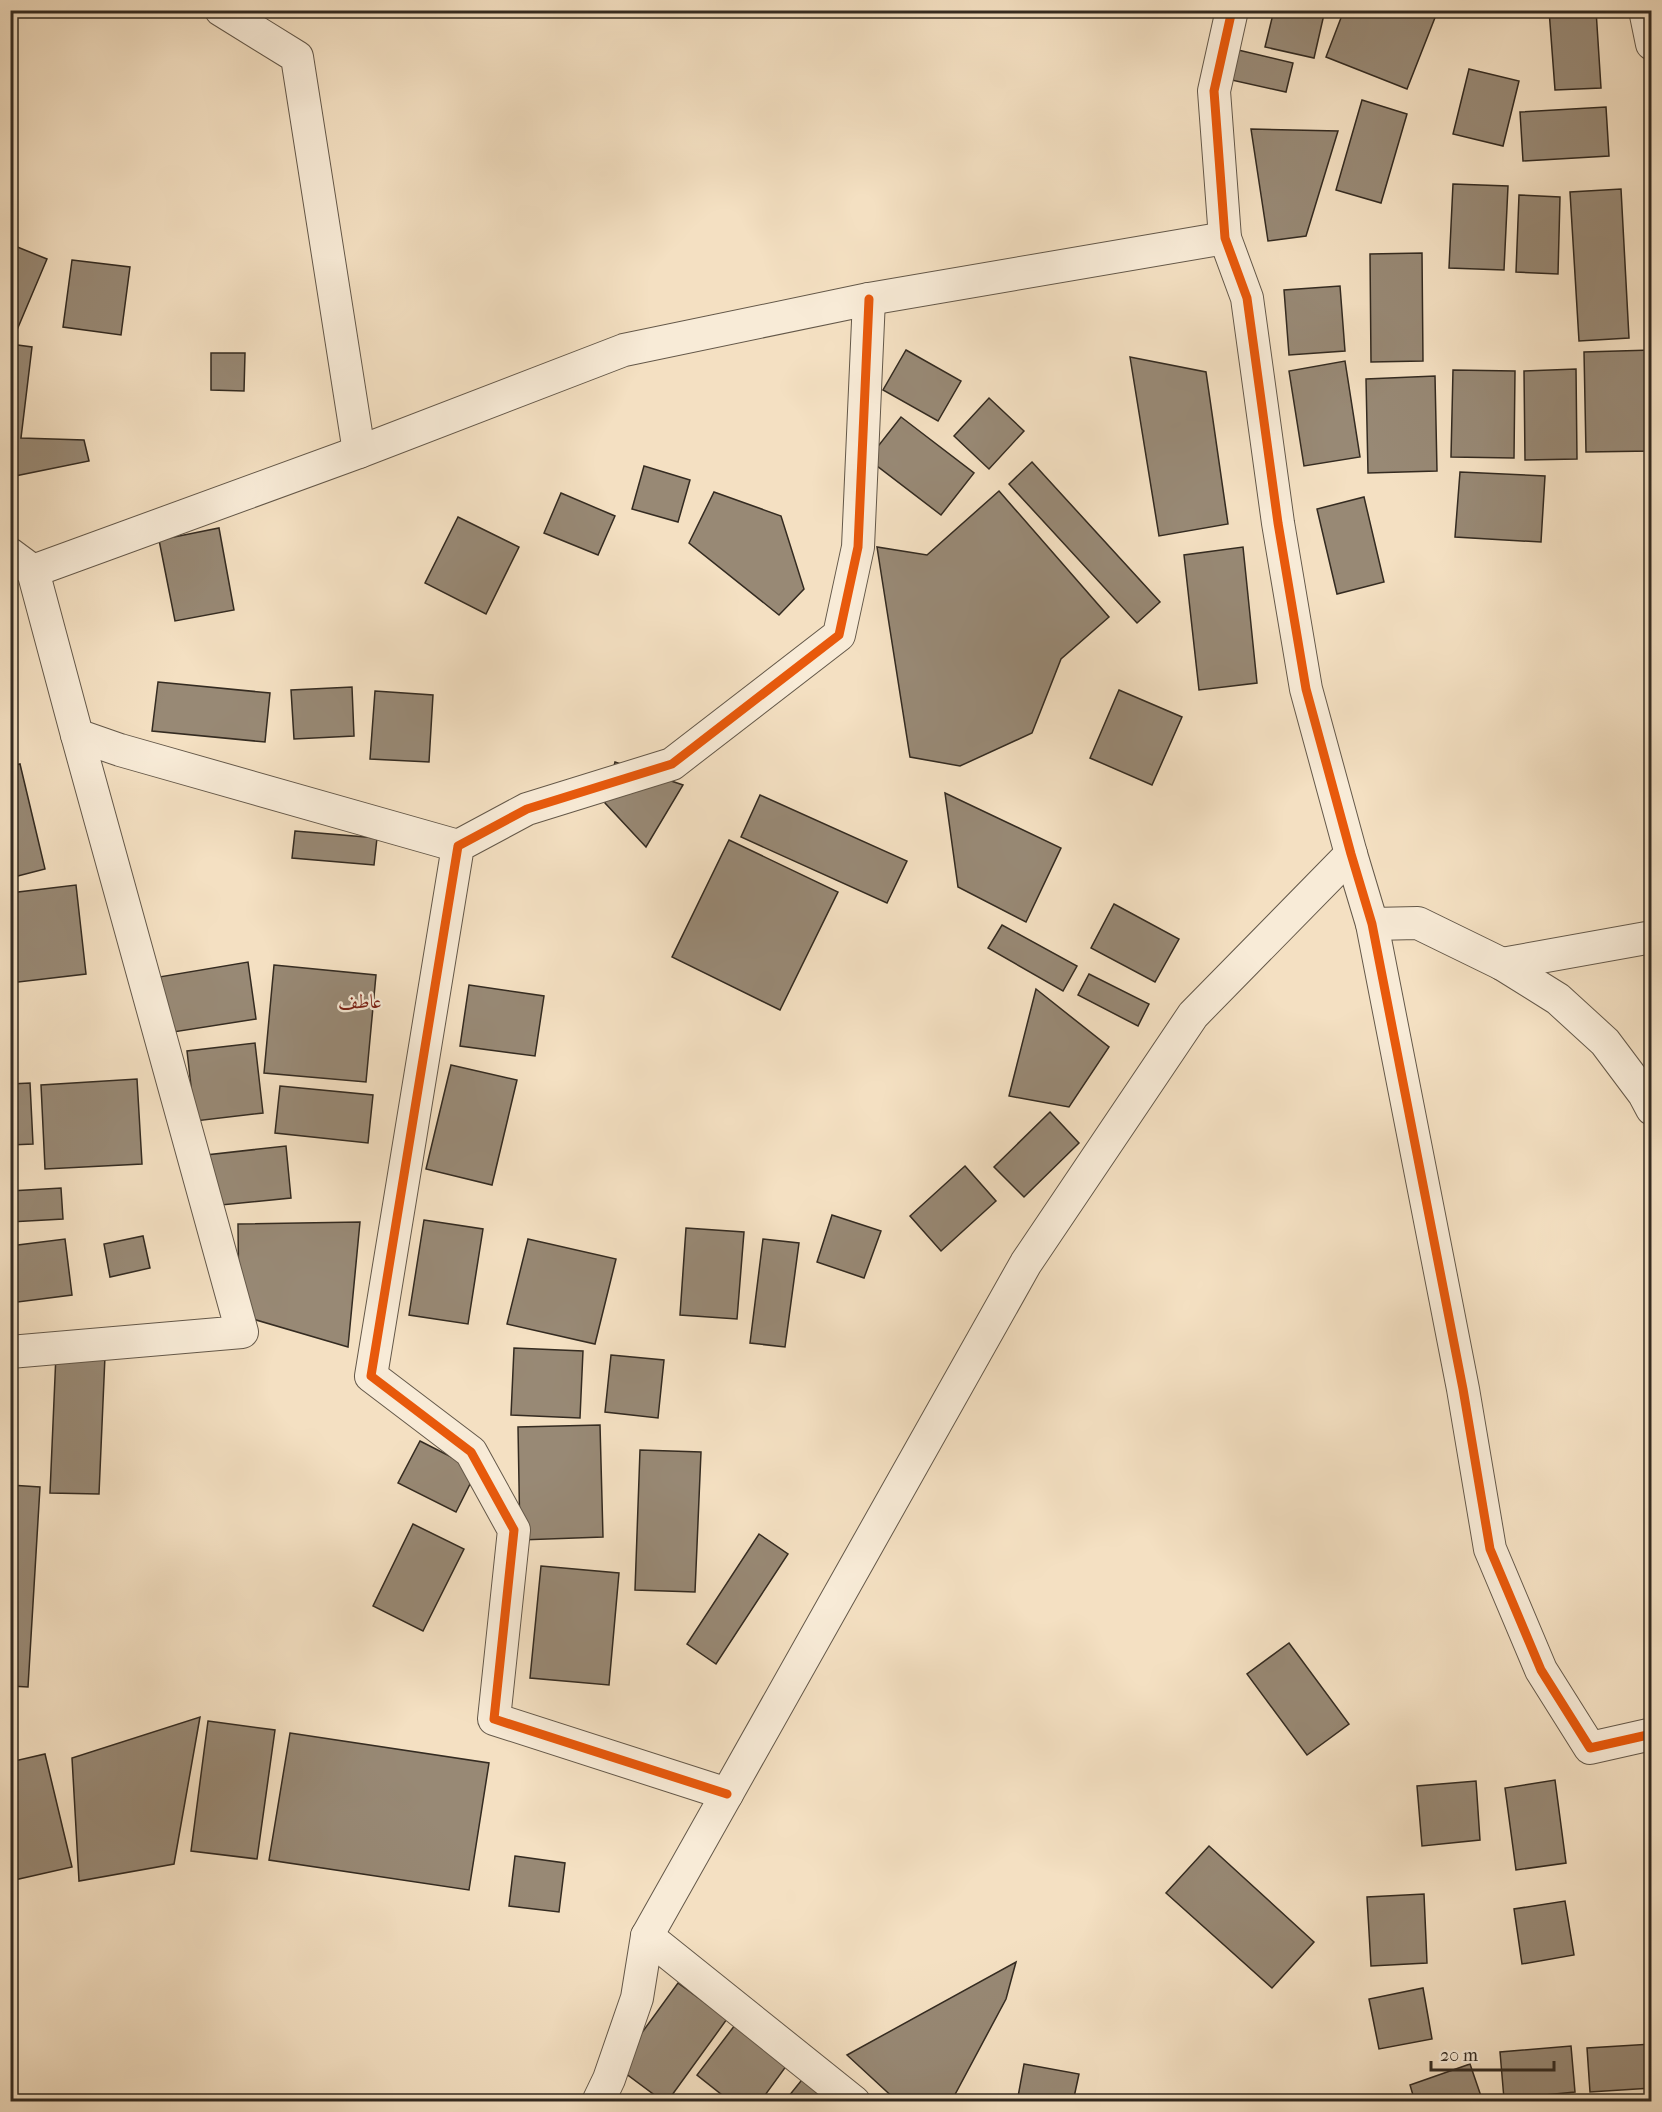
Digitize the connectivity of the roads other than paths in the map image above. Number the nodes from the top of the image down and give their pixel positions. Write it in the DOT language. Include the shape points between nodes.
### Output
graph roads {
  1 [pos="221,10"];
  2 [pos="1232,10"];
  3 [pos="1645,10"];
  4 [pos="1652,44"];
  5 [pos="1225,238"];
  6 [pos="868,299"];
  7 [pos="359,452"];
  8 [pos="22,562"];
  9 [pos="77,735"];
  10 [pos="458,846"];
  11 [pos="1351,854"];
  12 [pos="1372,924"];
  13 [pos="1652,937"];
  14 [pos="1502,964"];
  15 [pos="1652,1109"];
  16 [pos="10,1352"];
  17 [pos="1652,1734"];
  18 [pos="727,1794"];
  19 [pos="647,1936"];
  20 [pos="598,2102"];
  21 [pos="854,2102"];
  1 -- 7 [label="street" via="297,57"];
  2 -- 5 [label="street" via="1215,91"];
  3 -- 4 [label="street"];
  5 -- 6 [label="street"];
  5 -- 11 [label="street" via="1247,298 1306,689"];
  6 -- 7 [label="street" via="624,350"];
  6 -- 10 [label="street" via="858,547 839,635 672,764 527,809"];
  7 -- 8 [label="street"];
  8 -- 9 [label="street"];
  9 -- 10 [label="street"];
  9 -- 16 [label="street" via="242,1332"];
  10 -- 18 [label="street" via="371,1376 471,1452 514,1530 494,1719"];
  11 -- 12 [label="street"];
  11 -- 18 [label="street" via="1194,1016 1026,1263"];
  12 -- 14 [label="street" via="1418,923"];
  12 -- 17 [label="street" via="1463,1389 1490,1549 1541,1670 1590,1749"];
  13 -- 14 [label="street"];
  14 -- 15 [label="street" via="1558,999 1605,1042"];
  18 -- 19 [label="street"];
  19 -- 20 [label="street" via="637,1998"];
  19 -- 21 [label="street"];
}
